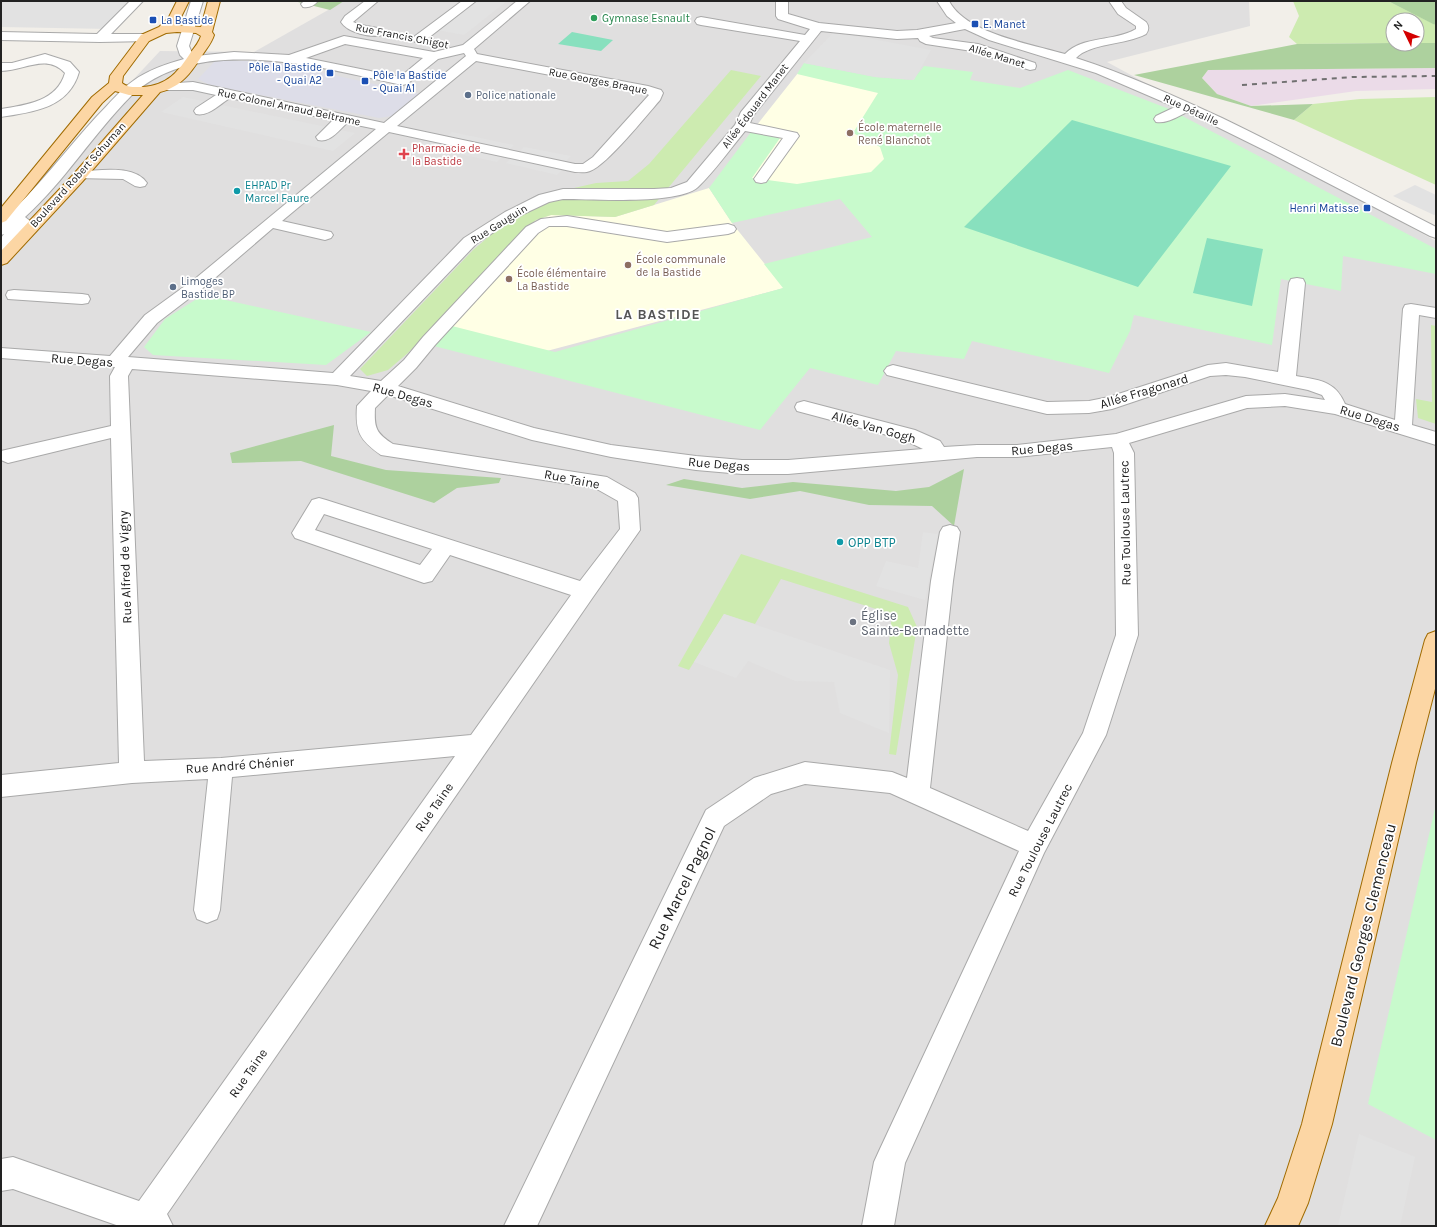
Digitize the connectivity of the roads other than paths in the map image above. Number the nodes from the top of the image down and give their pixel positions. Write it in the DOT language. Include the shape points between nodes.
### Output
graph roads {
  1 [pos="137,1"];
  2 [pos="183,1"];
  3 [pos="197,1"];
  4 [pos="214,1"];
  5 [pos="372,1"];
  6 [pos="470,1"];
  7 [pos="782,1"];
  8 [pos="943,1"];
  9 [pos="1115,1"];
  10 [pos="529,4"];
  11 [pos="701,21"];
  12 [pos="968,25"];
  13 [pos="818,27"];
  14 [pos="189,28"];
  15 [pos="163,30"];
  16 [pos="390,34"];
  17 [pos="917,34"];
  18 [pos="1,36"];
  19 [pos="206,36"];
  20 [pos="66,37"];
  21 [pos="405,37"];
  22 [pos="100,38"];
  23 [pos="145,38"];
  24 [pos="419,39"];
  25 [pos="808,39"];
  26 [pos="930,41"];
  27 [pos="882,43"];
  28 [pos="329,45"];
  29 [pos="33,51"];
  30 [pos="470,52"];
  31 [pos="17,53"];
  32 [pos="305,53"];
  33 [pos="223,55"];
  34 [pos="132,56"];
  35 [pos="45,58"];
  36 [pos="193,59"];
  37 [pos="291,59"];
  38 [pos="1067,60"];
  39 [pos="391,61"];
  40 [pos="419,65"];
  41 [pos="1030,66"];
  42 [pos="1,67"];
  43 [pos="183,74"];
  44 [pos="115,84"];
  45 [pos="193,86"];
  46 [pos="160,89"];
  47 [pos="130,91"];
  48 [pos="227,94"];
  49 [pos="1187,107"];
  50 [pos="201,111"];
  51 [pos="1,113"];
  52 [pos="344,118"];
  53 [pos="1161,119"];
  54 [pos="742,126"];
  55 [pos="386,127"];
  56 [pos="323,137"];
  57 [pos="80,175"];
  58 [pos="761,179"];
  59 [pos="140,183"];
  60 [pos="692,185"];
  61 [pos="32,202"];
  62 [pos="1,218"];
  63 [pos="270,223"];
  64 [pos="728,229"];
  65 [pos="1,230"];
  66 [pos="1436,233"];
  67 [pos="325,235"];
  68 [pos="1,249"];
  69 [pos="1,260"];
  70 [pos="1297,283"];
  71 [pos="14,295"];
  72 [pos="82,299"];
  73 [pos="1436,313"];
  74 [pos="1,353"];
  75 [pos="120,362"];
  76 [pos="893,371"];
  77 [pos="337,380"];
  78 [pos="1286,380"];
  79 [pos="385,388"];
  80 [pos="804,407"];
  81 [pos="1337,408"];
  82 [pos="1402,427"];
  83 [pos="121,430"];
  84 [pos="1436,439"];
  85 [pos="1118,440"];
  86 [pos="938,454"];
  87 [pos="8,456"];
  88 [pos="950,532"];
  89 [pos="446,546"];
  90 [pos="585,591"];
  91 [pos="1435,651"];
  92 [pos="479,744"];
  93 [pos="221,768"];
  94 [pos="132,772"];
  95 [pos="1,786"];
  96 [pos="917,794"];
  97 [pos="1034,846"];
  98 [pos="207,910"];
  99 [pos="1,1175"];
  100 [pos="151,1223"];
  101 [pos="520,1226"];
  102 [pos="878,1226"];
  103 [pos="1281,1226"];
  1 -- 22 [label="street"];
  2 -- 15 [label="main road" via="174,19"];
  3 -- 14 [label="street"];
  4 -- 19 [label="main road"];
  5 -- 16 [label="street, Rue Francis Chigot" via="347,22 354,27"];
  6 -- 24 [label="street"];
  7 -- 13 [label="street" via="782,16 788,20"];
  8 -- 12 [label="street, Rue Détaille" via="952,14"];
  9 -- 38 [label="street" via="1122,11 1142,25 1142,31 1133,36 1080,48"];
  10 -- 30 [label="street" via="498,22"];
  11 -- 25 [label="street"];
  12 -- 17 [label="street"];
  12 -- 38 [label="street, Rue Détaille" via="993,37"];
  13 -- 17 [label="street" via="883,34"];
  13 -- 25 [label="street, Allée Édouard Manet"];
  14 -- 15 [label="main road"];
  14 -- 19 [label="main road"];
  14 -- 36 [label="street" via="183,46 186,55"];
  15 -- 23 [label="main road"];
  17 -- 26 [label="street, Allée Manet"];
  18 -- 20 [label="street"];
  19 -- 33 [label="street"];
  19 -- 36 [label="main road, Boulevard Robert Schuman"];
  20 -- 22 [label="street"];
  20 -- 29 [label="street"];
  20 -- 35 [label="street"];
  21 -- 24 [label="street, Rue Francis Chigot"];
  22 -- 23 [label="street"];
  22 -- 34 [label="street" via="116,43"];
  23 -- 34 [label="main road"];
  24 -- 30 [label="street, Rue Francis Chigot"];
  25 -- 54 [label="street, Allée Édouard Manet" via="746,115"];
  26 -- 27 [label="street" via="919,44"];
  26 -- 41 [label="street, Allée Manet" via="974,47"];
  28 -- 32 [label="street"];
  28 -- 39 [label="street"];
  28 -- 40 [label="street"];
  29 -- 31 [label="street"];
  29 -- 35 [label="street"];
  30 -- 40 [label="street"];
  30 -- 55 [label="street"];
  30 -- 55 [label="street, Rue Georges Braque" via="656,93 598,160 586,168 575,168"];
  32 -- 37 [label="street"];
  32 -- 40 [label="street"];
  33 -- 36 [label="street"];
  33 -- 37 [label="street"];
  34 -- 44 [label="main road" via="117,76"];
  35 -- 42 [label="street" via="12,68"];
  35 -- 51 [label="street" via="65,65 72,72 71,81 62,93 49,101 26,109"];
  36 -- 43 [label="main road, Boulevard Robert Schuman"];
  36 -- 47 [label="street" via="140,82"];
  37 -- 40 [label="street" via="402,81"];
  38 -- 49 [label="street, Rue Détaille" via="1113,75"];
  43 -- 45 [label="street"];
  43 -- 46 [label="main road, Boulevard Robert Schuman" via="175,83"];
  44 -- 47 [label="main road" via="118,88"];
  44 -- 62 [label="main road" via="97,100"];
  45 -- 46 [label="street, Rue Colonel Arnaud Beltrame"];
  45 -- 48 [label="street, Rue Colonel Arnaud Beltrame"];
  46 -- 47 [label="main road"];
  46 -- 57 [label="main road, Boulevard Robert Schuman" via="144,100"];
  47 -- 61 [label="street"];
  48 -- 50 [label="street"];
  48 -- 52 [label="street, Rue Colonel Arnaud Beltrame"];
  49 -- 53 [label="street"];
  49 -- 66 [label="street, Rue Détaille"];
  52 -- 55 [label="street, Rue Colonel Arnaud Beltrame"];
  52 -- 56 [label="street"];
  54 -- 58 [label="street" via="792,136"];
  54 -- 60 [label="street, Allée Édouard Manet"];
  55 -- 63 [label="street"];
  57 -- 59 [label="street" via="126,175"];
  57 -- 69 [label="main road, Boulevard Robert Schuman"];
  60 -- 77 [label="street, Rue Gauguin" via="674,192 654,194 563,194 544,198 510,215 470,242"];
  61 -- 65 [label="street"];
  61 -- 68 [label="street" via="20,224"];
  63 -- 67 [label="street"];
  63 -- 75 [label="street" via="202,281 151,319"];
  64 -- 79 [label="street" via="667,237 566,221 546,222 532,230"];
  70 -- 78 [label="street"];
  71 -- 72 [label="street"];
  73 -- 82 [label="street" via="1412,309"];
  74 -- 75 [label="street, Rue Degas"];
  75 -- 77 [label="street, Rue Degas"];
  75 -- 83 [label="street, Rue Alfred de Vigny"];
  76 -- 78 [label="street, Allée Fragonard" via="1047,408 1089,407 1112,403 1208,371 1245,371"];
  77 -- 79 [label="street, Rue Degas"];
  78 -- 81 [label="street, Allée Fragonard" via="1313,384 1328,392"];
  79 -- 86 [label="street, Rue Degas" via="532,434 611,451 696,463 788,467"];
  79 -- 90 [label="street, Rue Taine" via="382,402 364,424 371,439 388,450 600,482 628,498 630,530"];
  80 -- 86 [label="street, Allée Van Gogh" via="908,434 932,446"];
  81 -- 82 [label="street, Rue Degas"];
  81 -- 85 [label="street, Rue Degas" via="1285,400 1246,402"];
  82 -- 84 [label="street, Rue Degas"];
  83 -- 87 [label="street"];
  83 -- 94 [label="street, Rue Alfred de Vigny"];
  85 -- 86 [label="street, Rue Degas" via="1017,451"];
  85 -- 97 [label="street, Rue Toulouse Lautrec" via="1124,454 1127,635 1094,735"];
  88 -- 96 [label="street"];
  89 -- 89 [label="street" via="318,505 302,533 424,575"];
  89 -- 90 [label="street"];
  90 -- 92 [label="street, Rue Taine"];
  91 -- 103 [label="main road, Boulevard Georges Clemenceau" via="1404,763 1316,1124 1292,1203"];
  92 -- 93 [label="street, Rue André Chénier"];
  92 -- 100 [label="street, Rue Taine"];
  93 -- 94 [label="street, Rue André Chénier"];
  93 -- 98 [label="street"];
  94 -- 95 [label="street, Rue André Chénier"];
  96 -- 97 [label="street, Rue Marcel Pagnol"];
  96 -- 101 [label="street, Rue Marcel Pagnol" via="892,782 805,773 763,786 715,818"];
  97 -- 102 [label="street, Rue Toulouse Lautrec" via="890,1162"];
  99 -- 100 [label="street, Rue Taine" via="13,1173"];
}
